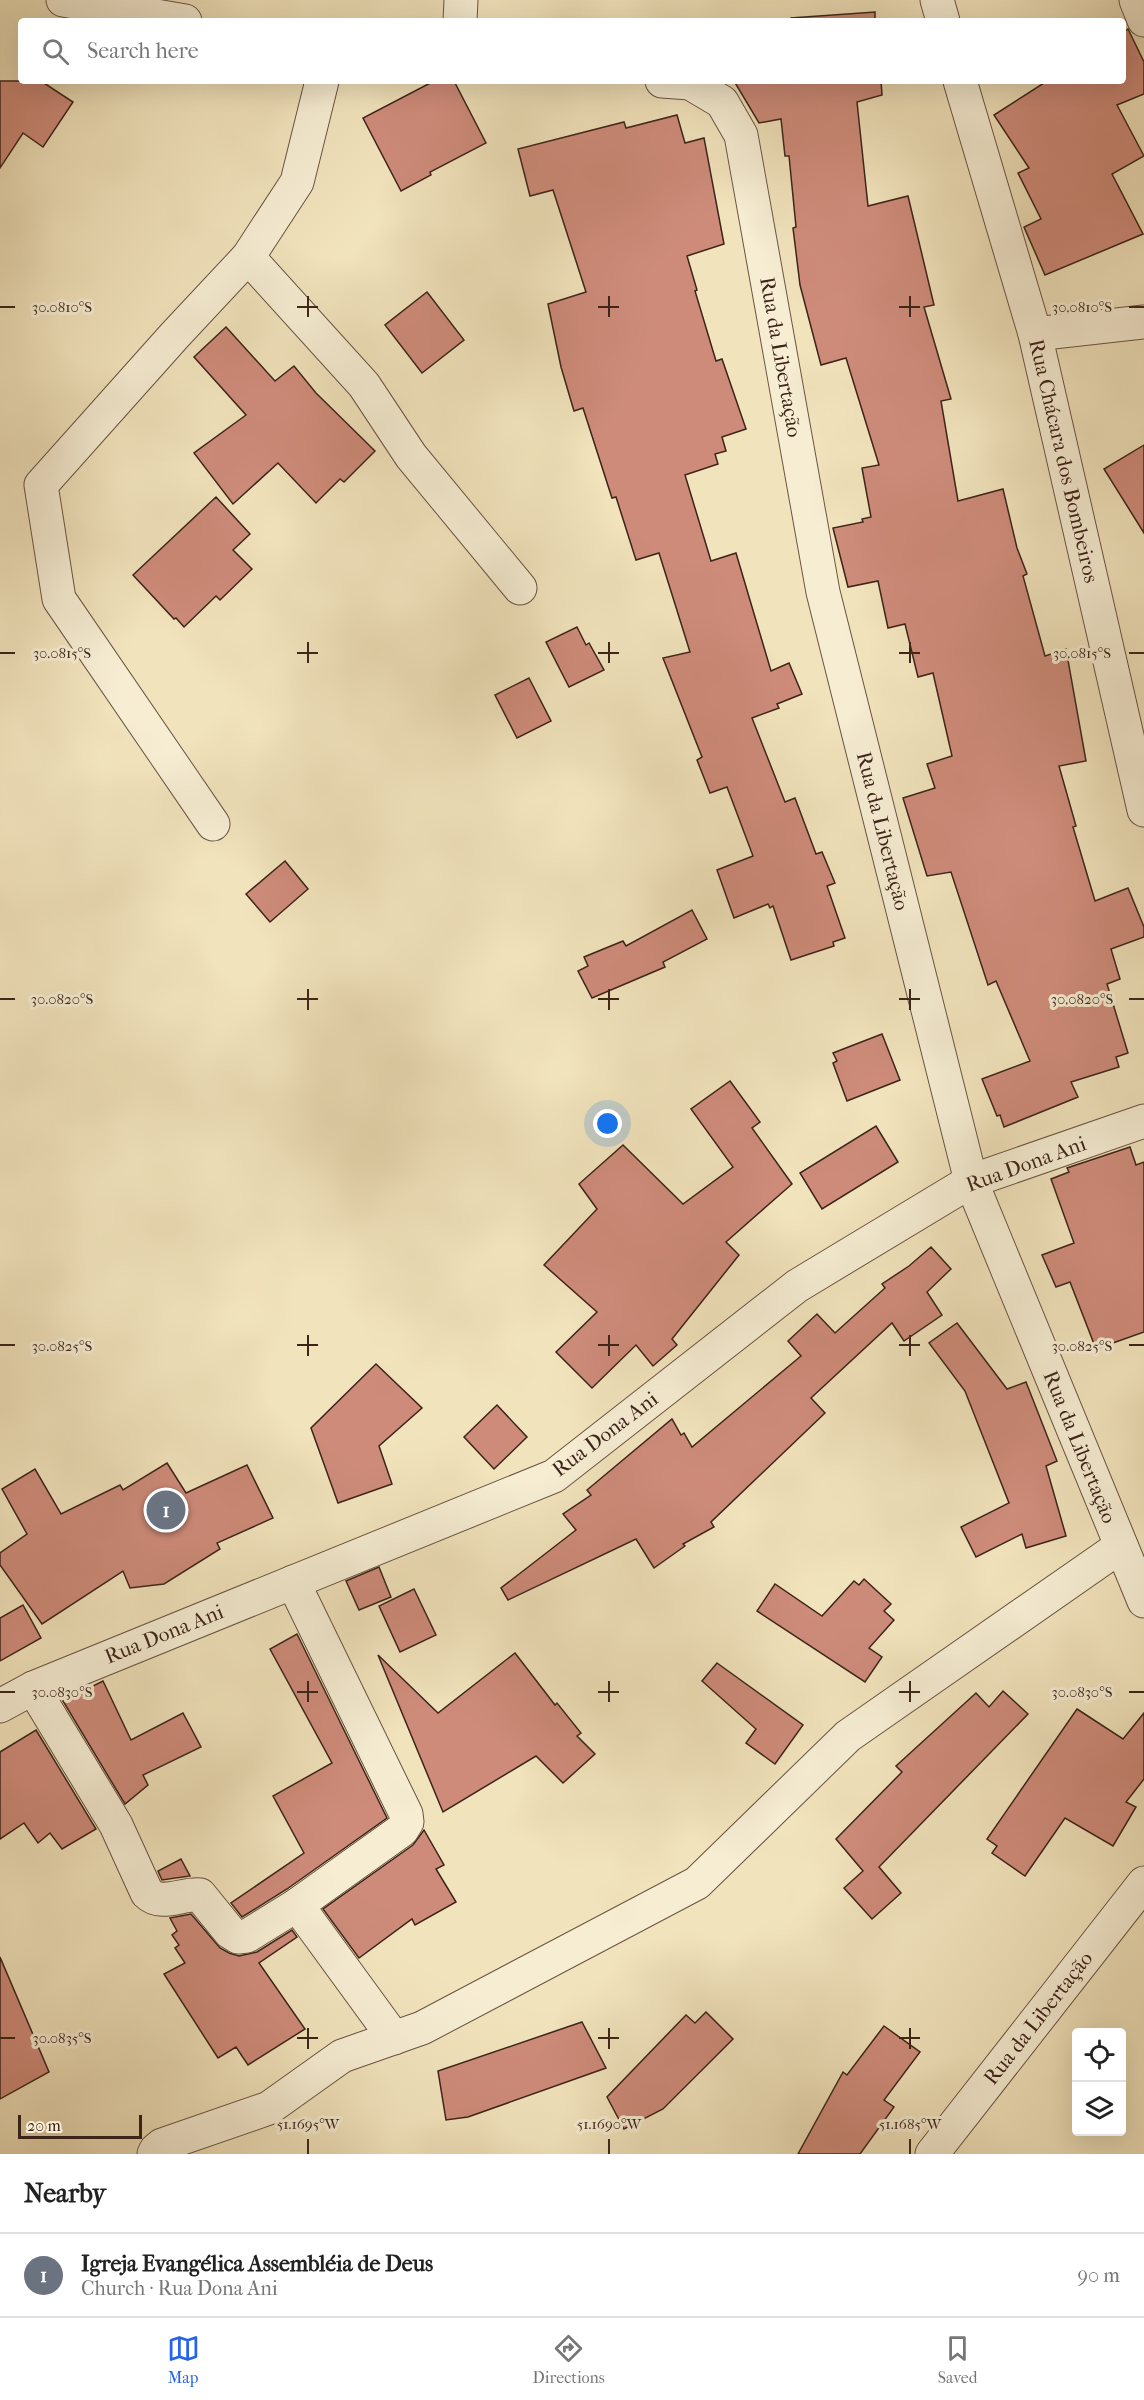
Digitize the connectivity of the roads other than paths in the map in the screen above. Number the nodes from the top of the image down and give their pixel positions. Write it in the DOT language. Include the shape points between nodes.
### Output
graph roads {
  1 [pos="63,0"];
  2 [pos="461,0"];
  3 [pos="936,0"];
  4 [pos="1136,0"];
  5 [pos="168,18"];
  6 [pos="460,18"];
  7 [pos="942,18"];
  8 [pos="1144,20"];
  9 [pos="321,84"];
  10 [pos="692,84"];
  11 [pos="961,84"];
  12 [pos="249,257"];
  13 [pos="1144,322"];
  14 [pos="1035,334"];
  15 [pos="520,588"];
  16 [pos="1144,810"];
  17 [pos="213,824"];
  18 [pos="1144,1121"];
  19 [pos="971,1181"];
  20 [pos="1121,1546"];
  21 [pos="293,1582"];
  22 [pos="1144,1601"];
  23 [pos="33,1688"];
  24 [pos="0,1706"];
  25 [pos="1144,1883"];
  26 [pos="297,1905"];
  27 [pos="394,2038"];
  28 [pos="154,2154"];
  29 [pos="932,2154"];
  1 -- 5 [label="street"];
  2 -- 6 [label="street"];
  3 -- 7 [label="street"];
  4 -- 8 [label="street"];
  9 -- 12 [label="street" via="297,182"];
  10 -- 19 [label="street, Rua da Libertação" via="722,102 741,135 823,592"];
  11 -- 14 [label="street, Rua Chácara dos Bombeiros"];
  12 -- 15 [label="street" via="364,386 411,456"];
  12 -- 17 [label="street" via="41,484 59,599"];
  13 -- 14 [label="street"];
  14 -- 16 [label="street, Rua Chácara dos Bombeiros"];
  18 -- 19 [label="street, Rua Dona Ani"];
  19 -- 20 [label="street, Rua da Libertação"];
  19 -- 21 [label="street, Rua Dona Ani" via="797,1286 554,1476"];
  20 -- 22 [label="street, Rua da Libertação"];
  20 -- 27 [label="street" via="848,1736 697,1883 422,2028"];
  21 -- 23 [label="street, Rua Dona Ani"];
  21 -- 26 [label="street" via="407,1822 402,1830"];
  23 -- 24 [label="street, Rua Dona Ani"];
  23 -- 26 [label="street" via="116,1826 147,1893 153,1898 200,1895 238,1937 247,1936"];
  25 -- 29 [label="street, Rua da Libertação"];
  26 -- 27 [label="street"];
  27 -- 28 [label="street" via="342,2056 269,2108 162,2145"];
}
